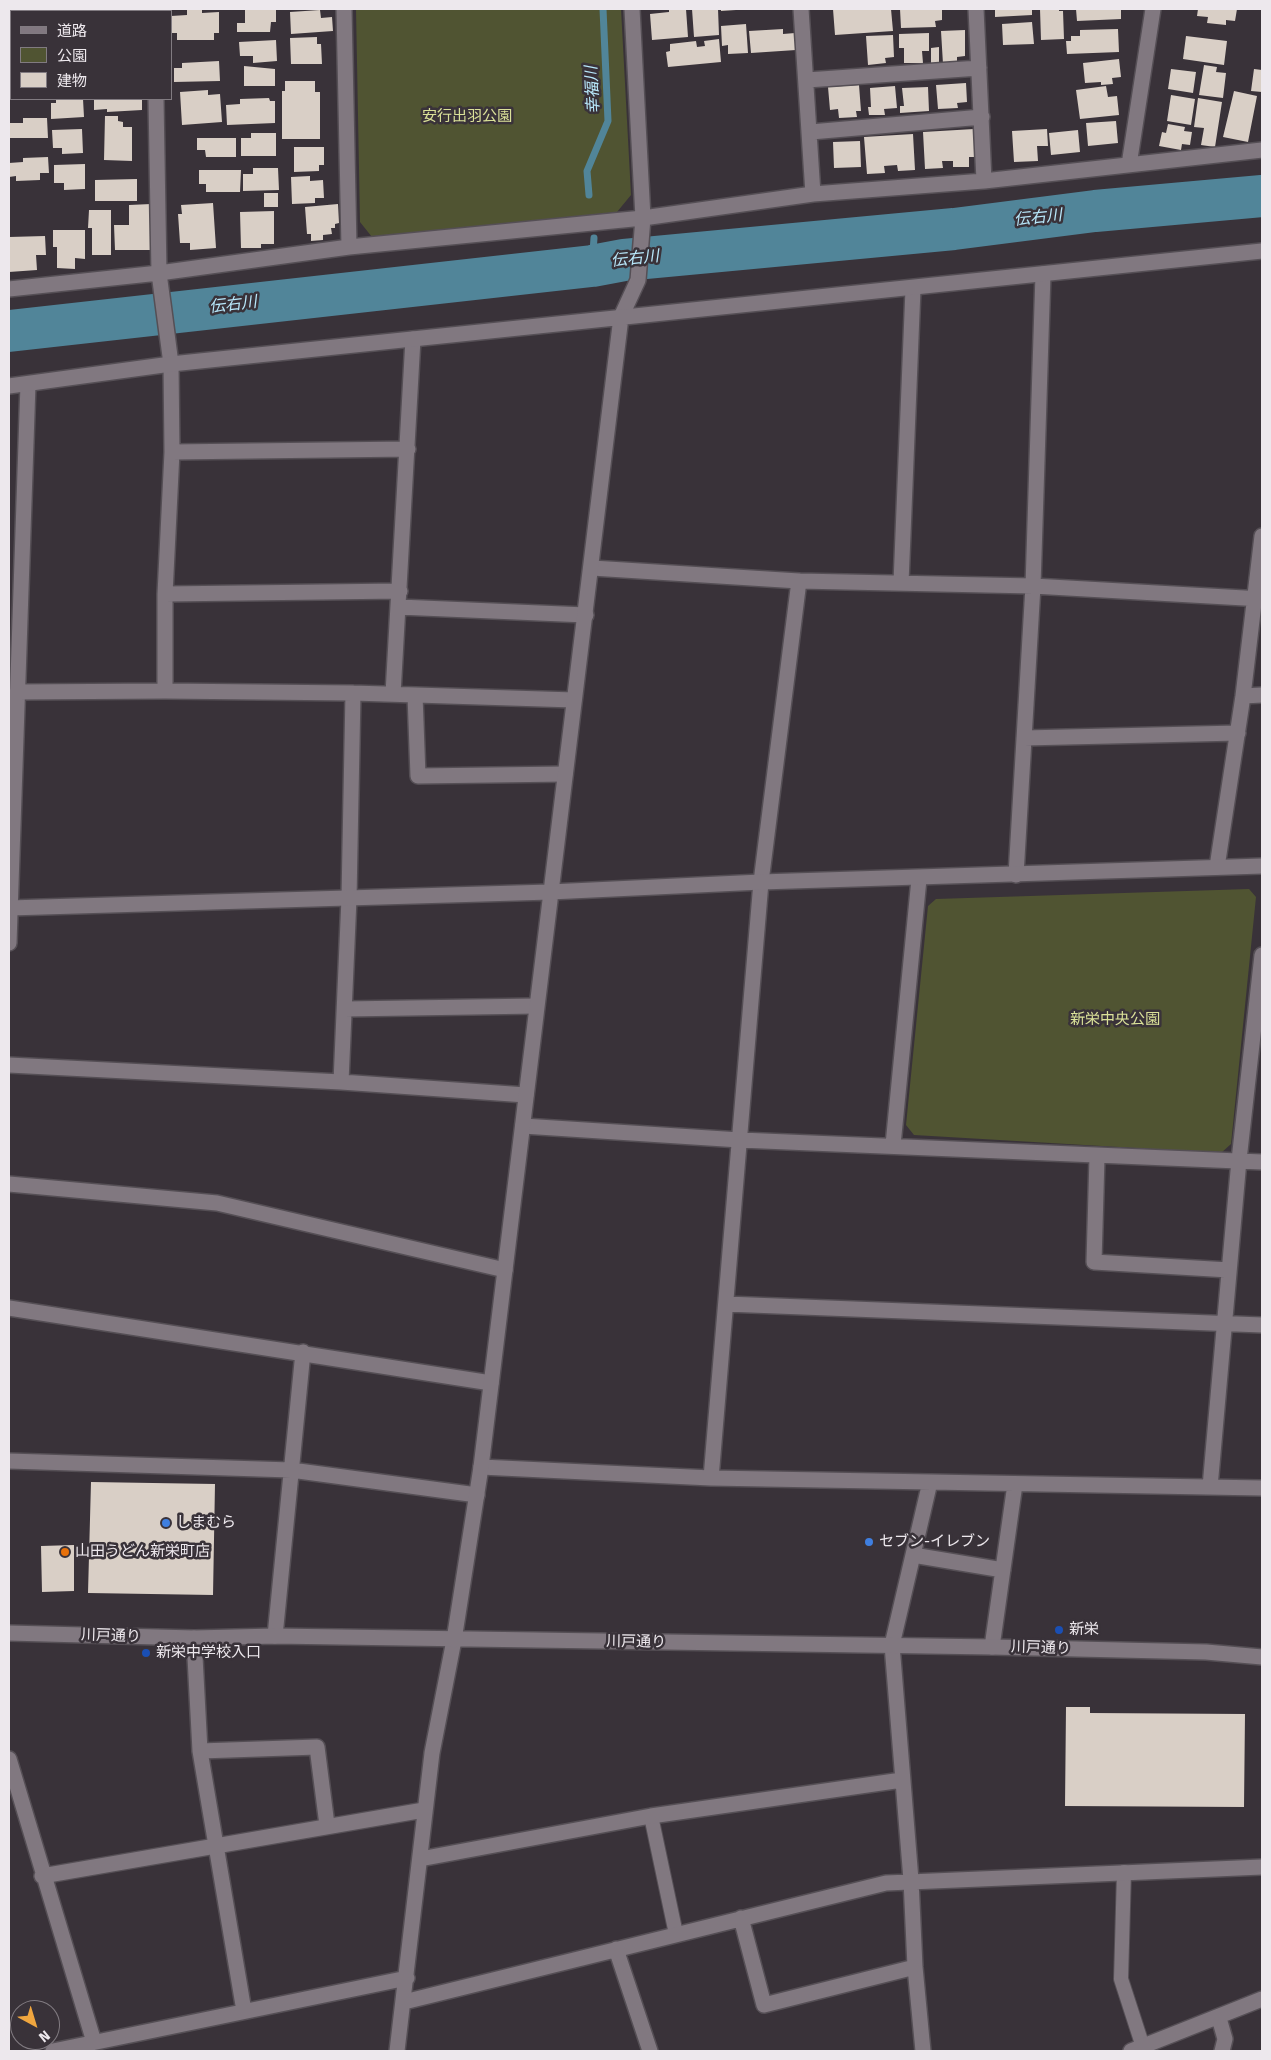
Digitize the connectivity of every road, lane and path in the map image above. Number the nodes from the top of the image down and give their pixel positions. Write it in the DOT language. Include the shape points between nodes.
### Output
graph roads {
  1 [pos="344,9"];
  2 [pos="632,9"];
  3 [pos="801,9"];
  4 [pos="976,9"];
  5 [pos="1153,9"];
  6 [pos="979,68"];
  7 [pos="806,80"];
  8 [pos="156,100"];
  9 [pos="982,117"];
  10 [pos="811,132"];
  11 [pos="1262,150"];
  12 [pos="1129,165"];
  13 [pos="984,181"];
  14 [pos="813,194"];
  15 [pos="642,219"];
  16 [pos="349,247"];
  17 [pos="1262,251"];
  18 [pos="159,274"];
  19 [pos="1043,274"];
  20 [pos="9,289"];
  21 [pos="913,289"];
  22 [pos="621,317"];
  23 [pos="413,340"];
  24 [pos="171,363"];
  25 [pos="28,384"];
  26 [pos="9,386"];
  27 [pos="408,449"];
  28 [pos="172,452"];
  29 [pos="1262,536"];
  30 [pos="592,568"];
  31 [pos="799,581"];
  32 [pos="901,583"];
  33 [pos="1033,586"];
  34 [pos="400,591"];
  35 [pos="165,594"];
  36 [pos="1258,599"];
  37 [pos="398,607"];
  38 [pos="14,611"];
  39 [pos="586,615"];
  40 [pos="165,691"];
  41 [pos="17,692"];
  42 [pos="353,693"];
  43 [pos="393,694"];
  44 [pos="416,695"];
  45 [pos="1262,695"];
  46 [pos="1244,696"];
  47 [pos="574,700"];
  48 [pos="1238,733"];
  49 [pos="1024,738"];
  50 [pos="12,756"];
  51 [pos="565,774"];
  52 [pos="1262,866"];
  53 [pos="1217,868"];
  54 [pos="1016,875"];
  55 [pos="918,879"];
  56 [pos="761,882"];
  57 [pos="550,892"];
  58 [pos="350,898"];
  59 [pos="9,908"];
  60 [pos="9,942"];
  61 [pos="1262,955"];
  62 [pos="536,1006"];
  63 [pos="345,1009"];
  64 [pos="1257,1045"];
  65 [pos="9,1065"];
  66 [pos="342,1082"];
  67 [pos="526,1095"];
  68 [pos="523,1126"];
  69 [pos="740,1140"];
  70 [pos="893,1146"];
  71 [pos="1097,1156"];
  72 [pos="1239,1160"];
  73 [pos="1262,1162"];
  74 [pos="9,1184"];
  75 [pos="505,1270"];
  76 [pos="1229,1270"];
  77 [pos="726,1304"];
  78 [pos="9,1308"];
  79 [pos="1224,1323"];
  80 [pos="1262,1325"];
  81 [pos="303,1352"];
  82 [pos="491,1383"];
  83 [pos="9,1461"];
  84 [pos="481,1467"];
  85 [pos="291,1470"];
  86 [pos="711,1478"];
  87 [pos="930,1482"];
  88 [pos="1015,1484"];
  89 [pos="1210,1488"];
  90 [pos="1262,1488"];
  91 [pos="477,1495"];
  92 [pos="912,1555"];
  93 [pos="1003,1570"];
  94 [pos="9,1633"];
  95 [pos="275,1636"];
  96 [pos="194,1638"];
  97 [pos="454,1640"];
  98 [pos="892,1645"];
  99 [pos="992,1647"];
  100 [pos="1262,1657"];
  101 [pos="200,1751"];
  102 [pos="9,1759"];
  103 [pos="902,1780"];
  104 [pos="424,1810"];
  105 [pos="651,1816"];
  106 [pos="327,1825"];
  107 [pos="216,1845"];
  108 [pos="420,1859"];
  109 [pos="1262,1867"];
  110 [pos="1124,1872"];
  111 [pos="42,1876"];
  112 [pos="911,1880"];
  113 [pos="741,1918"];
  114 [pos="676,1934"];
  115 [pos="616,1949"];
  116 [pos="915,1967"];
  117 [pos="407,1978"];
  118 [pos="1262,1998"];
  119 [pos="404,2002"];
  120 [pos="244,2011"];
  121 [pos="1219,2018"];
  122 [pos="94,2042"];
  123 [pos="1137,2049"];
  124 [pos="53,2051"];
  125 [pos="397,2051"];
  126 [pos="650,2051"];
  127 [pos="924,2051"];
  128 [pos="1222,2051"];
  1 -- 16 [label="street"];
  2 -- 15 [label="street"];
  3 -- 7 [label="street"];
  4 -- 6 [label="street"];
  5 -- 12 [label="street"];
  6 -- 7 [label="street"];
  6 -- 9 [label="street"];
  7 -- 10 [label="street"];
  8 -- 18 [label="street"];
  9 -- 10 [label="street"];
  9 -- 13 [label="street"];
  10 -- 14 [label="street"];
  11 -- 12 [label="street"];
  12 -- 13 [label="street"];
  13 -- 14 [label="street"];
  14 -- 15 [label="street"];
  15 -- 16 [label="street"];
  15 -- 22 [label="street" via="638,280"];
  16 -- 18 [label="street"];
  17 -- 19 [label="street"];
  18 -- 20 [label="street"];
  18 -- 24 [label="street"];
  19 -- 21 [label="street"];
  19 -- 33 [label="street"];
  21 -- 22 [label="street"];
  21 -- 32 [label="street"];
  22 -- 23 [label="street"];
  22 -- 30 [label="street"];
  23 -- 24 [label="street"];
  23 -- 27 [label="street"];
  24 -- 25 [label="street"];
  24 -- 28 [label="street"];
  25 -- 26 [label="street"];
  25 -- 38 [label="street"];
  27 -- 28 [label="street"];
  27 -- 34 [label="street"];
  28 -- 35 [label="street"];
  29 -- 36 [label="street"];
  30 -- 31 [label="street"];
  30 -- 39 [label="street"];
  31 -- 32 [label="street"];
  31 -- 56 [label="street"];
  32 -- 33 [label="street"];
  33 -- 36 [label="street"];
  33 -- 49 [label="street"];
  34 -- 35 [label="street"];
  34 -- 37 [label="street"];
  35 -- 40 [label="street"];
  36 -- 46 [label="street"];
  37 -- 39 [label="street"];
  37 -- 43 [label="street"];
  38 -- 41 [label="street"];
  39 -- 47 [label="street"];
  40 -- 41 [label="street"];
  40 -- 42 [label="street"];
  41 -- 50 [label="street"];
  42 -- 43 [label="street"];
  42 -- 58 [label="street"];
  43 -- 44 [label="street"];
  44 -- 47 [label="street"];
  44 -- 51 [label="street" via="418,776"];
  45 -- 46 [label="street"];
  46 -- 48 [label="street"];
  47 -- 51 [label="street"];
  48 -- 49 [label="street"];
  48 -- 53 [label="street"];
  49 -- 54 [label="street"];
  50 -- 59 [label="street"];
  51 -- 57 [label="street"];
  52 -- 53 [label="street"];
  53 -- 54 [label="street"];
  54 -- 55 [label="street"];
  55 -- 56 [label="street"];
  55 -- 70 [label="street"];
  56 -- 57 [label="street"];
  56 -- 69 [label="street"];
  57 -- 58 [label="street"];
  57 -- 62 [label="street"];
  58 -- 59 [label="street"];
  58 -- 63 [label="street"];
  59 -- 60 [label="street"];
  61 -- 64 [label="street"];
  62 -- 63 [label="street"];
  62 -- 67 [label="street"];
  63 -- 66 [label="street"];
  64 -- 72 [label="street"];
  65 -- 66 [label="street"];
  66 -- 67 [label="street"];
  67 -- 68 [label="street"];
  68 -- 69 [label="street"];
  68 -- 75 [label="street"];
  69 -- 70 [label="street"];
  69 -- 77 [label="street"];
  70 -- 71 [label="street"];
  71 -- 72 [label="street"];
  71 -- 76 [label="street" via="1094,1262"];
  72 -- 73 [label="street"];
  72 -- 76 [label="street"];
  74 -- 75 [label="street" via="217,1203"];
  75 -- 82 [label="street"];
  76 -- 79 [label="street"];
  77 -- 79 [label="street"];
  77 -- 86 [label="street"];
  78 -- 81 [label="street"];
  79 -- 80 [label="street"];
  79 -- 89 [label="street"];
  81 -- 82 [label="street"];
  81 -- 85 [label="street"];
  82 -- 84 [label="street"];
  83 -- 85 [label="street"];
  84 -- 86 [label="street"];
  84 -- 91 [label="street"];
  85 -- 91 [label="street"];
  85 -- 95 [label="street"];
  86 -- 87 [label="street"];
  87 -- 88 [label="street"];
  87 -- 92 [label="street"];
  88 -- 89 [label="street"];
  88 -- 93 [label="street"];
  89 -- 90 [label="street"];
  91 -- 97 [label="street"];
  92 -- 93 [label="street"];
  92 -- 98 [label="street"];
  93 -- 99 [label="street"];
  94 -- 96 [label="street, 川戸通り"];
  95 -- 96 [label="street, 川戸通り"];
  95 -- 97 [label="street, 川戸通り"];
  96 -- 101 [label="street"];
  97 -- 98 [label="street, 川戸通り"];
  97 -- 104 [label="street" via="438,1714"];
  98 -- 99 [label="street, 川戸通り"];
  98 -- 103 [label="street"];
  99 -- 100 [label="street, 川戸通り" via="1197,1652"];
  101 -- 106 [label="street" via="317,1746"];
  101 -- 107 [label="street"];
  102 -- 111 [label="street"];
  103 -- 105 [label="street"];
  103 -- 112 [label="street"];
  104 -- 106 [label="street"];
  104 -- 108 [label="street"];
  105 -- 108 [label="street"];
  105 -- 114 [label="lane"];
  106 -- 107 [label="street"];
  107 -- 111 [label="street"];
  107 -- 120 [label="street"];
  108 -- 117 [label="street"];
  109 -- 110 [label="street"];
  110 -- 112 [label="street"];
  110 -- 123 [label="lane" via="1121,1978"];
  111 -- 122 [label="street"];
  112 -- 113 [label="street" via="886,1883"];
  112 -- 116 [label="street"];
  113 -- 114 [label="street"];
  113 -- 116 [label="street" via="764,2005"];
  114 -- 115 [label="street"];
  115 -- 119 [label="street"];
  115 -- 126 [label="street"];
  116 -- 127 [label="street"];
  117 -- 119 [label="street"];
  117 -- 120 [label="street"];
  118 -- 121 [label="street"];
  119 -- 125 [label="street"];
  120 -- 122 [label="street"];
  121 -- 123 [label="street"];
  121 -- 128 [label="street" via="1225,2039"];
  122 -- 124 [label="street"];
}
